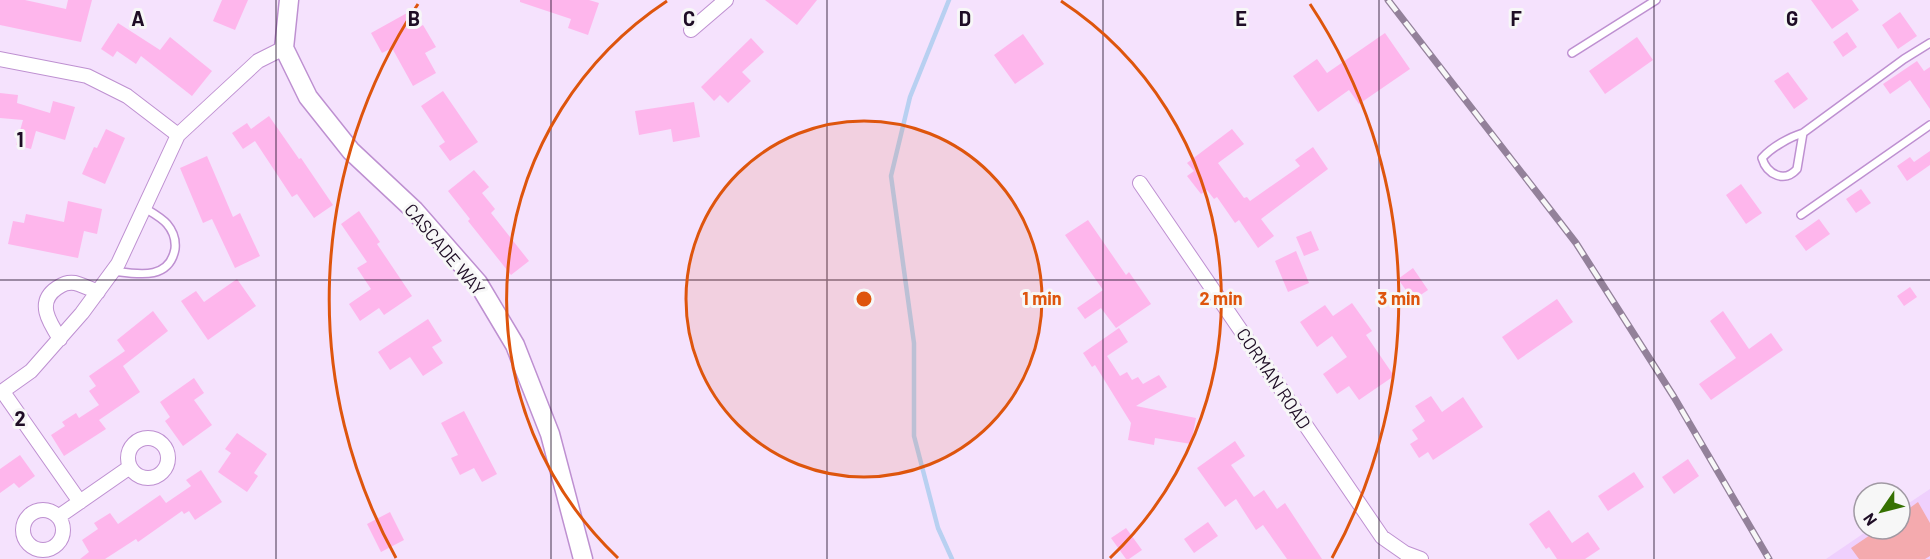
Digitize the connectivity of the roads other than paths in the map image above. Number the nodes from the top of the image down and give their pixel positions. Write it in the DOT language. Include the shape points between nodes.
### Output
graph roads {
  1 [pos="289,0"];
  2 [pos="726,0"];
  3 [pos="1656,0"];
  4 [pos="691,30"];
  5 [pos="1930,43"];
  6 [pos="284,48"];
  7 [pos="1572,53"];
  8 [pos="0,59"];
  9 [pos="1930,125"];
  10 [pos="1803,133"];
  11 [pos="178,135"];
  12 [pos="1140,183"];
  13 [pos="143,207"];
  14 [pos="1801,215"];
  15 [pos="113,271"];
  16 [pos="98,292"];
  17 [pos="60,339"];
  18 [pos="2,392"];
  19 [pos="130,467"];
  20 [pos="80,502"];
  21 [pos="58,517"];
  22 [pos="583,559"];
  23 [pos="1421,559"];
  1 -- 6 [label="street"];
  2 -- 4 [label="street"];
  3 -- 7 [label="lane"];
  5 -- 10 [label="lane"];
  6 -- 11 [label="street" via="258,61"];
  6 -- 22 [label="street, CASCADE WAY" via="308,98 351,151 414,210 478,283 515,345 550,434"];
  8 -- 11 [label="street" via="87,76 127,96"];
  9 -- 14 [label="lane"];
  10 -- 10 [label="lane" via="1762,158 1781,178 1797,169"];
  11 -- 13 [label="street"];
  12 -- 23 [label="street, CORMAN ROAD" via="1383,537"];
  13 -- 15 [label="street"];
  13 -- 15 [label="lane" via="167,224 176,240 173,259 163,270 140,275"];
  15 -- 16 [label="street"];
  16 -- 17 [label="street"];
  16 -- 17 [label="street" via="63,283 50,293 45,303 48,318"];
  17 -- 18 [label="street" via="31,371"];
  18 -- 20 [label="street"];
  19 -- 20 [label="street"];
  20 -- 21 [label="street"];
}
